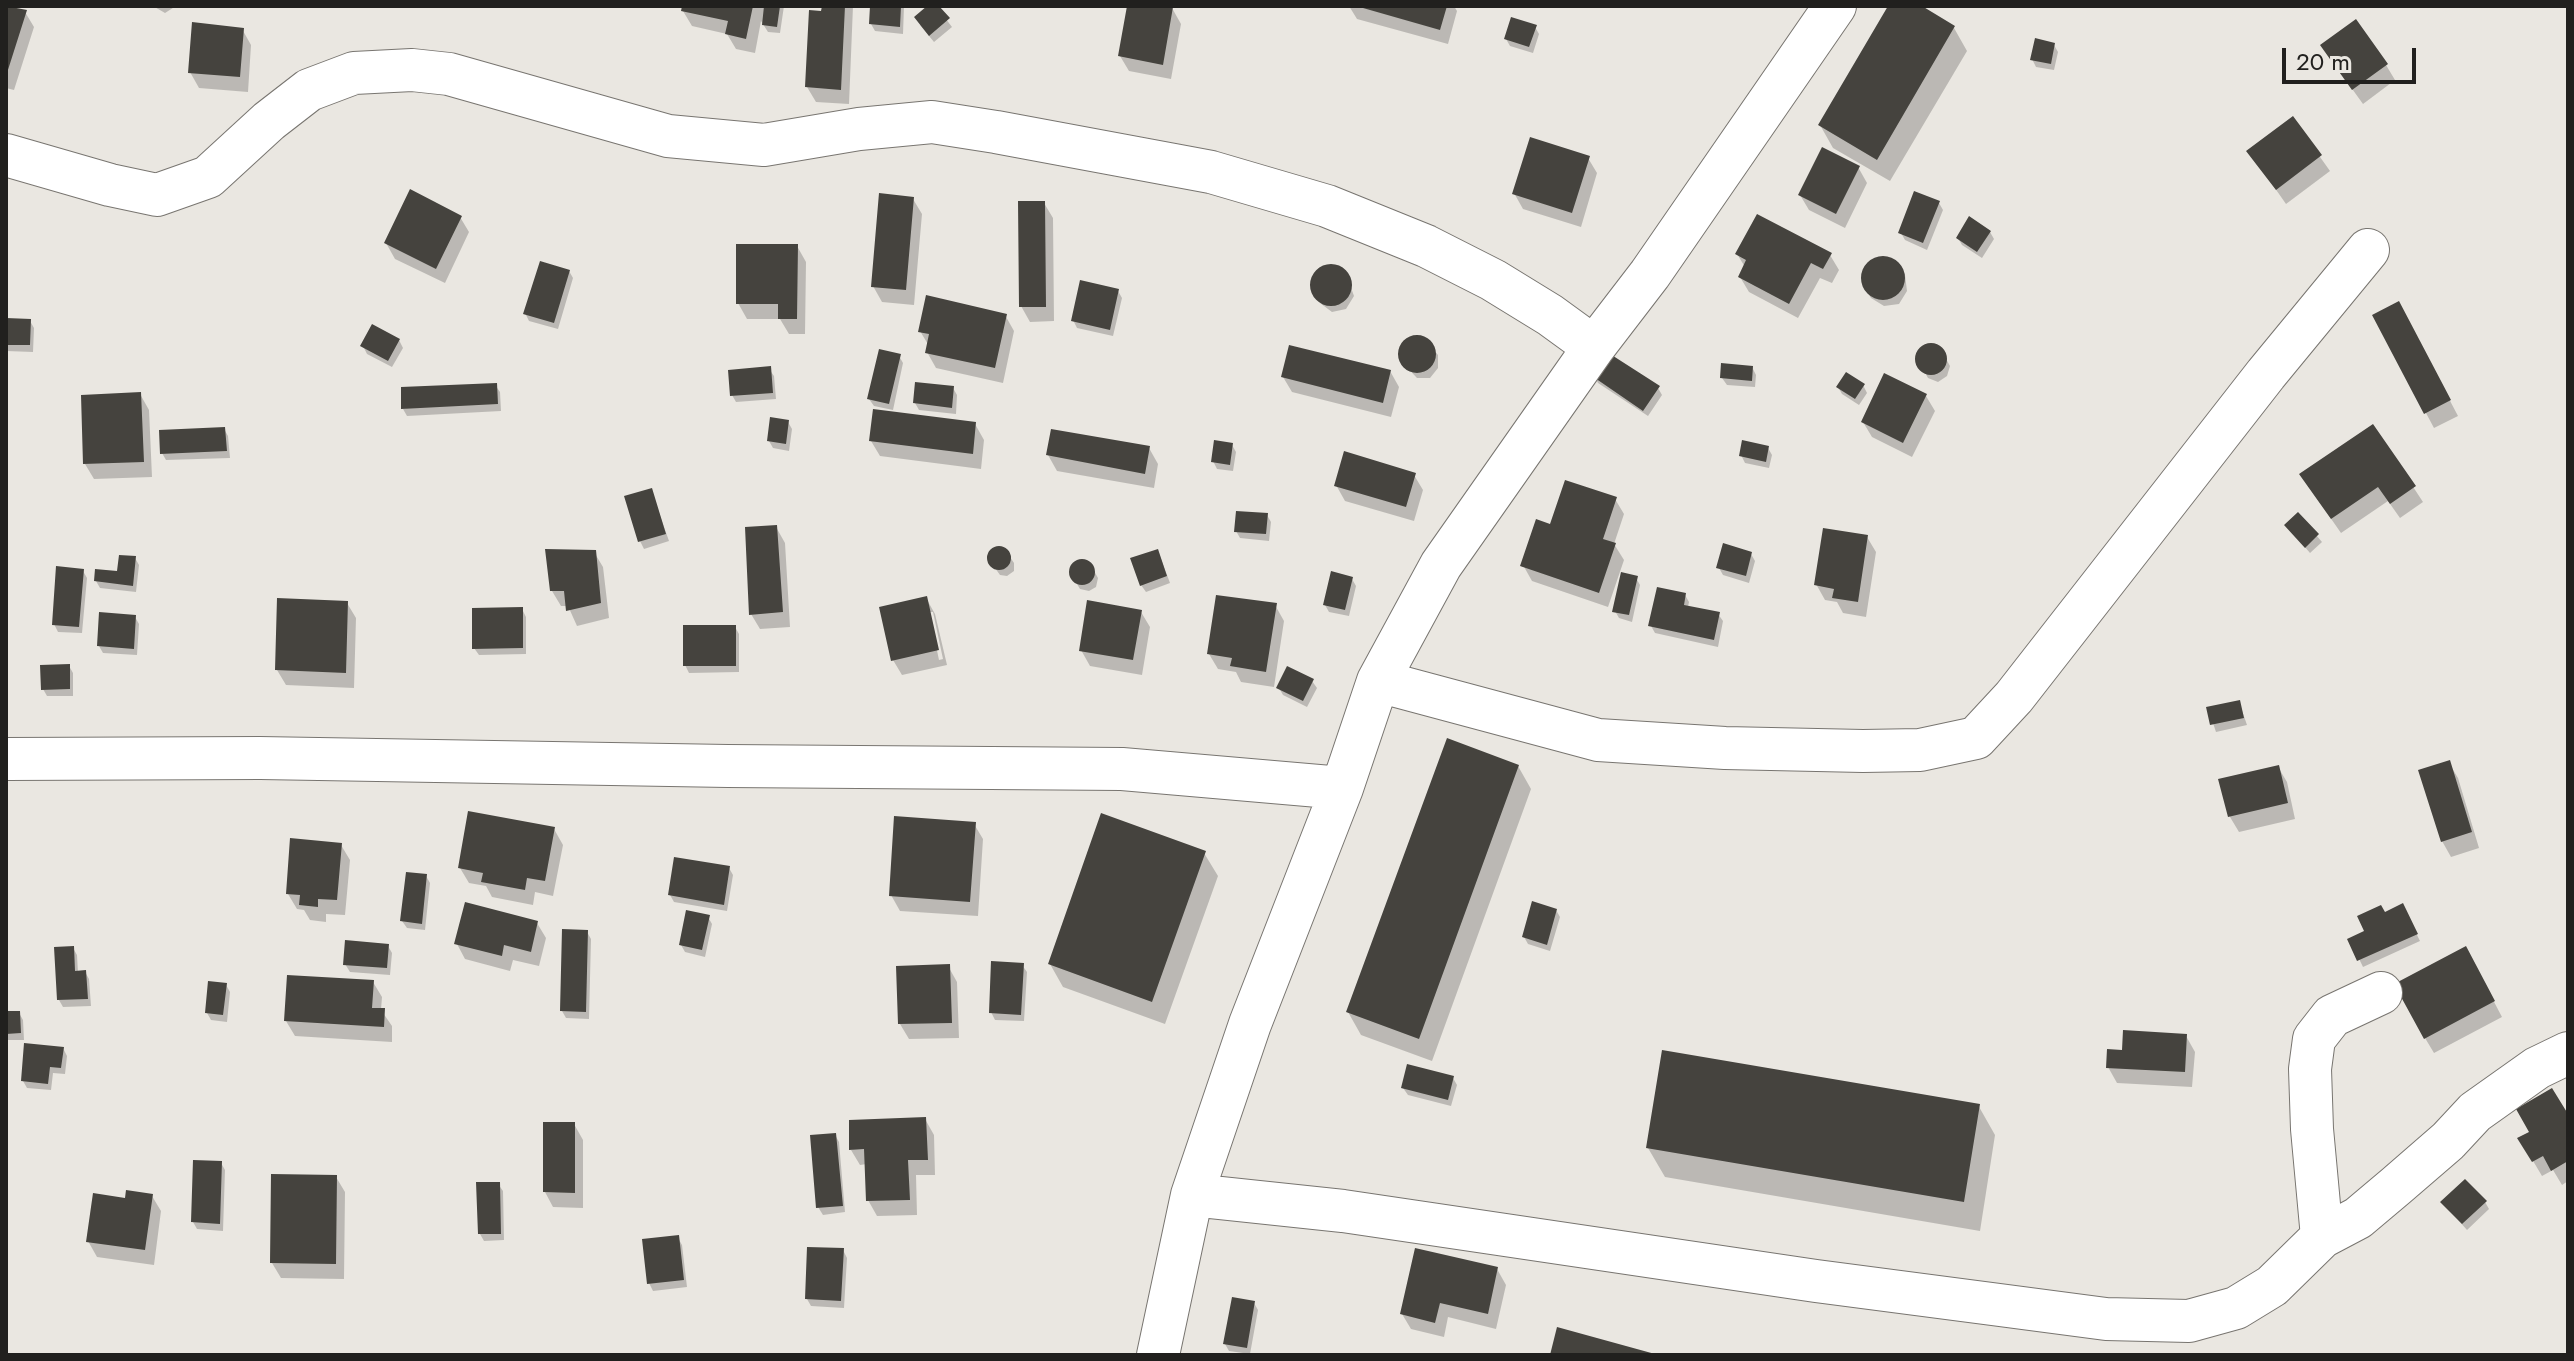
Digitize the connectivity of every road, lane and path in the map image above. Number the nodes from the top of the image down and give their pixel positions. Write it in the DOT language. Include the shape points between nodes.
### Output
graph roads {
  1 [pos="1835,6"];
  2 [pos="6,155"];
  3 [pos="2368,250"];
  4 [pos="1594,347"];
  5 [pos="1378,681"];
  6 [pos="6,759"];
  7 [pos="1342,788"];
  8 [pos="2381,993"];
  9 [pos="2568,1053"];
  10 [pos="1192,1195"];
  11 [pos="2322,1237"];
  12 [pos="1158,1355"];
  1 -- 4 [label="street"];
  2 -- 4 [label="street" via="157,195 208,177 309,90 354,73 412,70 449,74 668,136 764,145 932,122 1211,172 1327,206 1493,280"];
  3 -- 5 [label="street" via="1976,738 1920,750 1863,751 1598,740"];
  4 -- 5 [label="street" via="1441,565"];
  5 -- 7 [label="street"];
  6 -- 7 [label="street" via="1122,769"];
  7 -- 10 [label="street" via="1250,1024"];
  8 -- 11 [label="street" via="2332,1016 2314,1039 2312,1129"];
  9 -- 11 [label="street" via="2475,1112 2358,1218"];
  10 -- 11 [label="street" via="1343,1211 2106,1319 2189,1321 2236,1308 2272,1286"];
  10 -- 12 [label="street"];
}
